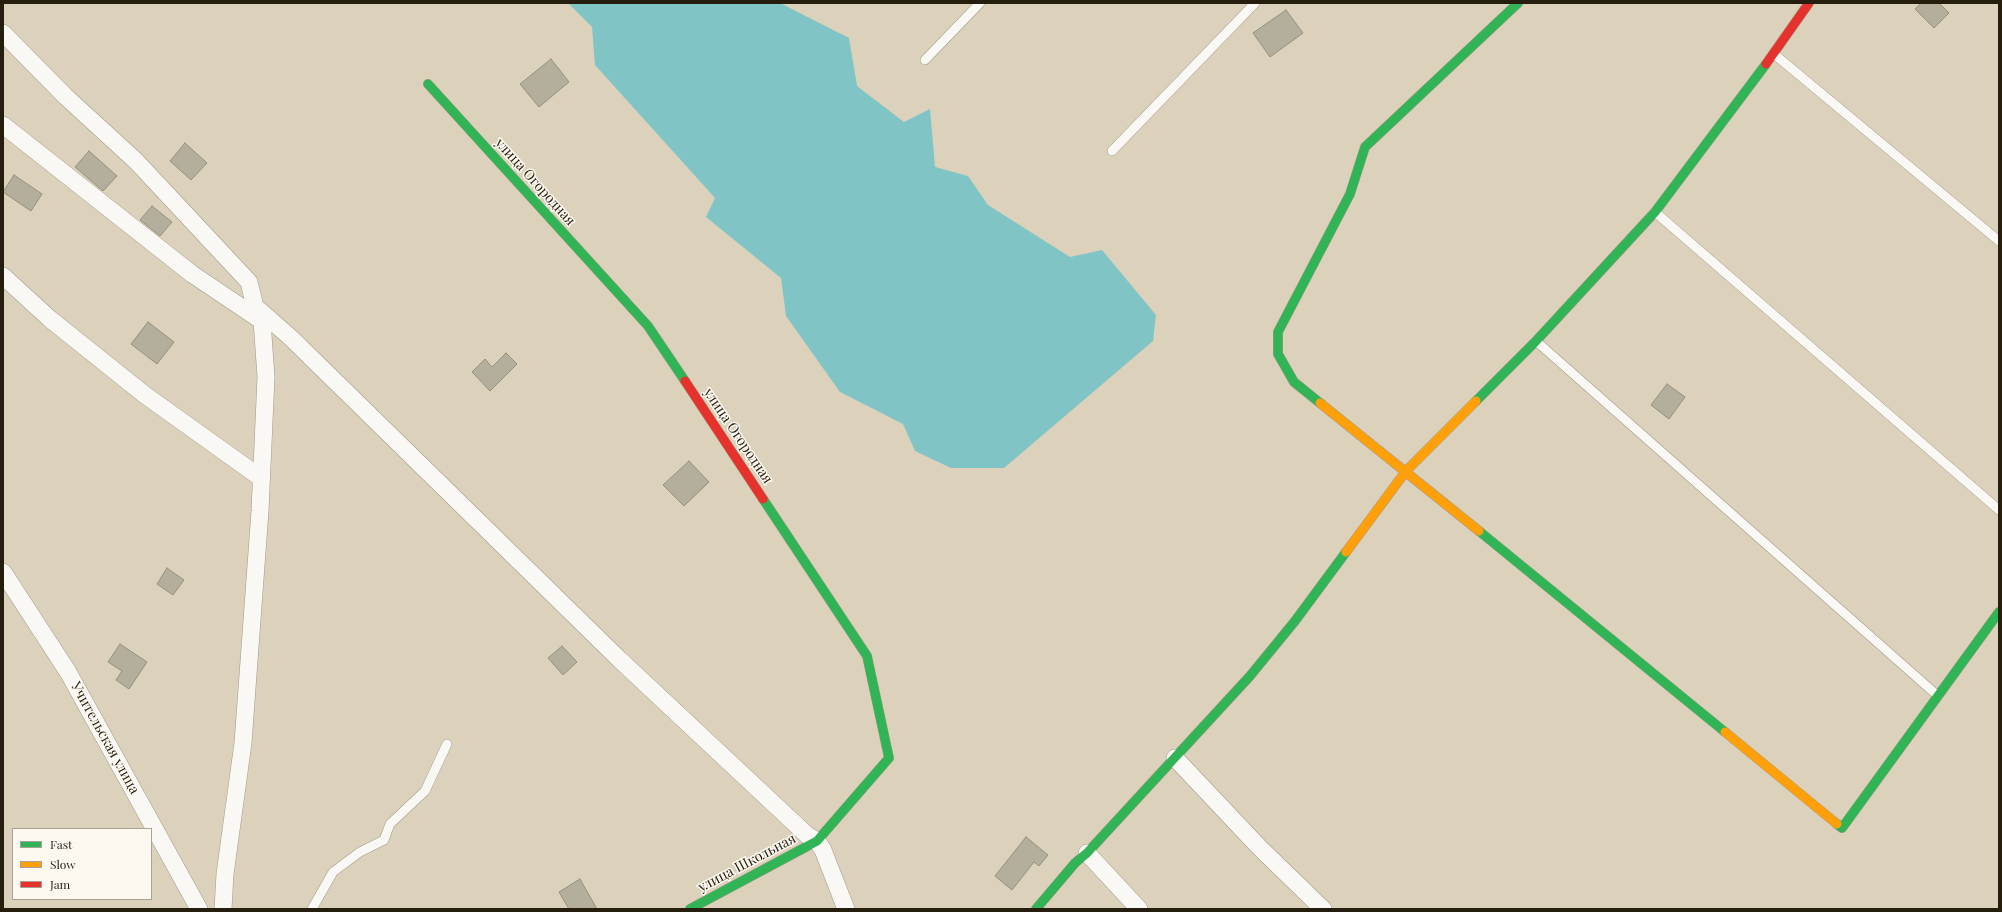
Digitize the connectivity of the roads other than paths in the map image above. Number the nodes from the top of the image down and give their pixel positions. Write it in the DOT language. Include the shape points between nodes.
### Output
graph roads {
  1 [pos="980,3"];
  2 [pos="1255,3"];
  3 [pos="1518,3"];
  4 [pos="1809,3"];
  5 [pos="3,33"];
  6 [pos="1774,54"];
  7 [pos="925,60"];
  8 [pos="428,84"];
  9 [pos="3,125"];
  10 [pos="1112,151"];
  11 [pos="1655,212"];
  12 [pos="1999,241"];
  13 [pos="3,276"];
  14 [pos="259,314"];
  15 [pos="1536,341"];
  16 [pos="1406,471"];
  17 [pos="261,478"];
  18 [pos="1999,510"];
  19 [pos="3,572"];
  20 [pos="9,596"];
  21 [pos="1999,612"];
  22 [pos="1938,696"];
  23 [pos="447,744"];
  24 [pos="1175,758"];
  25 [pos="817,841"];
  26 [pos="1087,853"];
  27 [pos="199,909"];
  28 [pos="223,909"];
  29 [pos="312,909"];
  30 [pos="690,909"];
  31 [pos="846,909"];
  32 [pos="1036,909"];
  33 [pos="1139,909"];
  34 [pos="1323,909"];
  1 -- 7 [label="lane"];
  2 -- 10 [label="lane"];
  3 -- 16 [label="street" via="1365,147 1350,194 1278,332 1278,354 1294,382"];
  4 -- 6 [label="street"];
  5 -- 14 [label="street" via="65,96 136,161 249,282"];
  6 -- 11 [label="street"];
  6 -- 12 [label="lane"];
  8 -- 25 [label="street, улица Огородная" via="648,326 867,656 889,758"];
  9 -- 14 [label="street" via="192,274"];
  11 -- 15 [label="street"];
  11 -- 18 [label="lane"];
  13 -- 17 [label="street" via="50,319 145,396"];
  14 -- 17 [label="street" via="266,377"];
  14 -- 25 [label="street" via="291,338 619,660 807,835"];
  15 -- 16 [label="street"];
  15 -- 22 [label="lane"];
  16 -- 22 [label="street" via="1842,828"];
  16 -- 24 [label="street" via="1295,621 1250,676"];
  17 -- 28 [label="street" via="244,743 225,874"];
  19 -- 20 [label="street, Учительская улица"];
  20 -- 27 [label="street, Учительская улица" via="68,672"];
  21 -- 22 [label="street"];
  23 -- 29 [label="lane" via="425,791 390,824 384,840 360,852 333,872"];
  24 -- 26 [label="street"];
  24 -- 34 [label="street" via="1260,848"];
  25 -- 30 [label="street, улица Школьная"];
  25 -- 31 [label="street"];
  26 -- 32 [label="street" via="1075,863"];
  26 -- 33 [label="street"];
}
